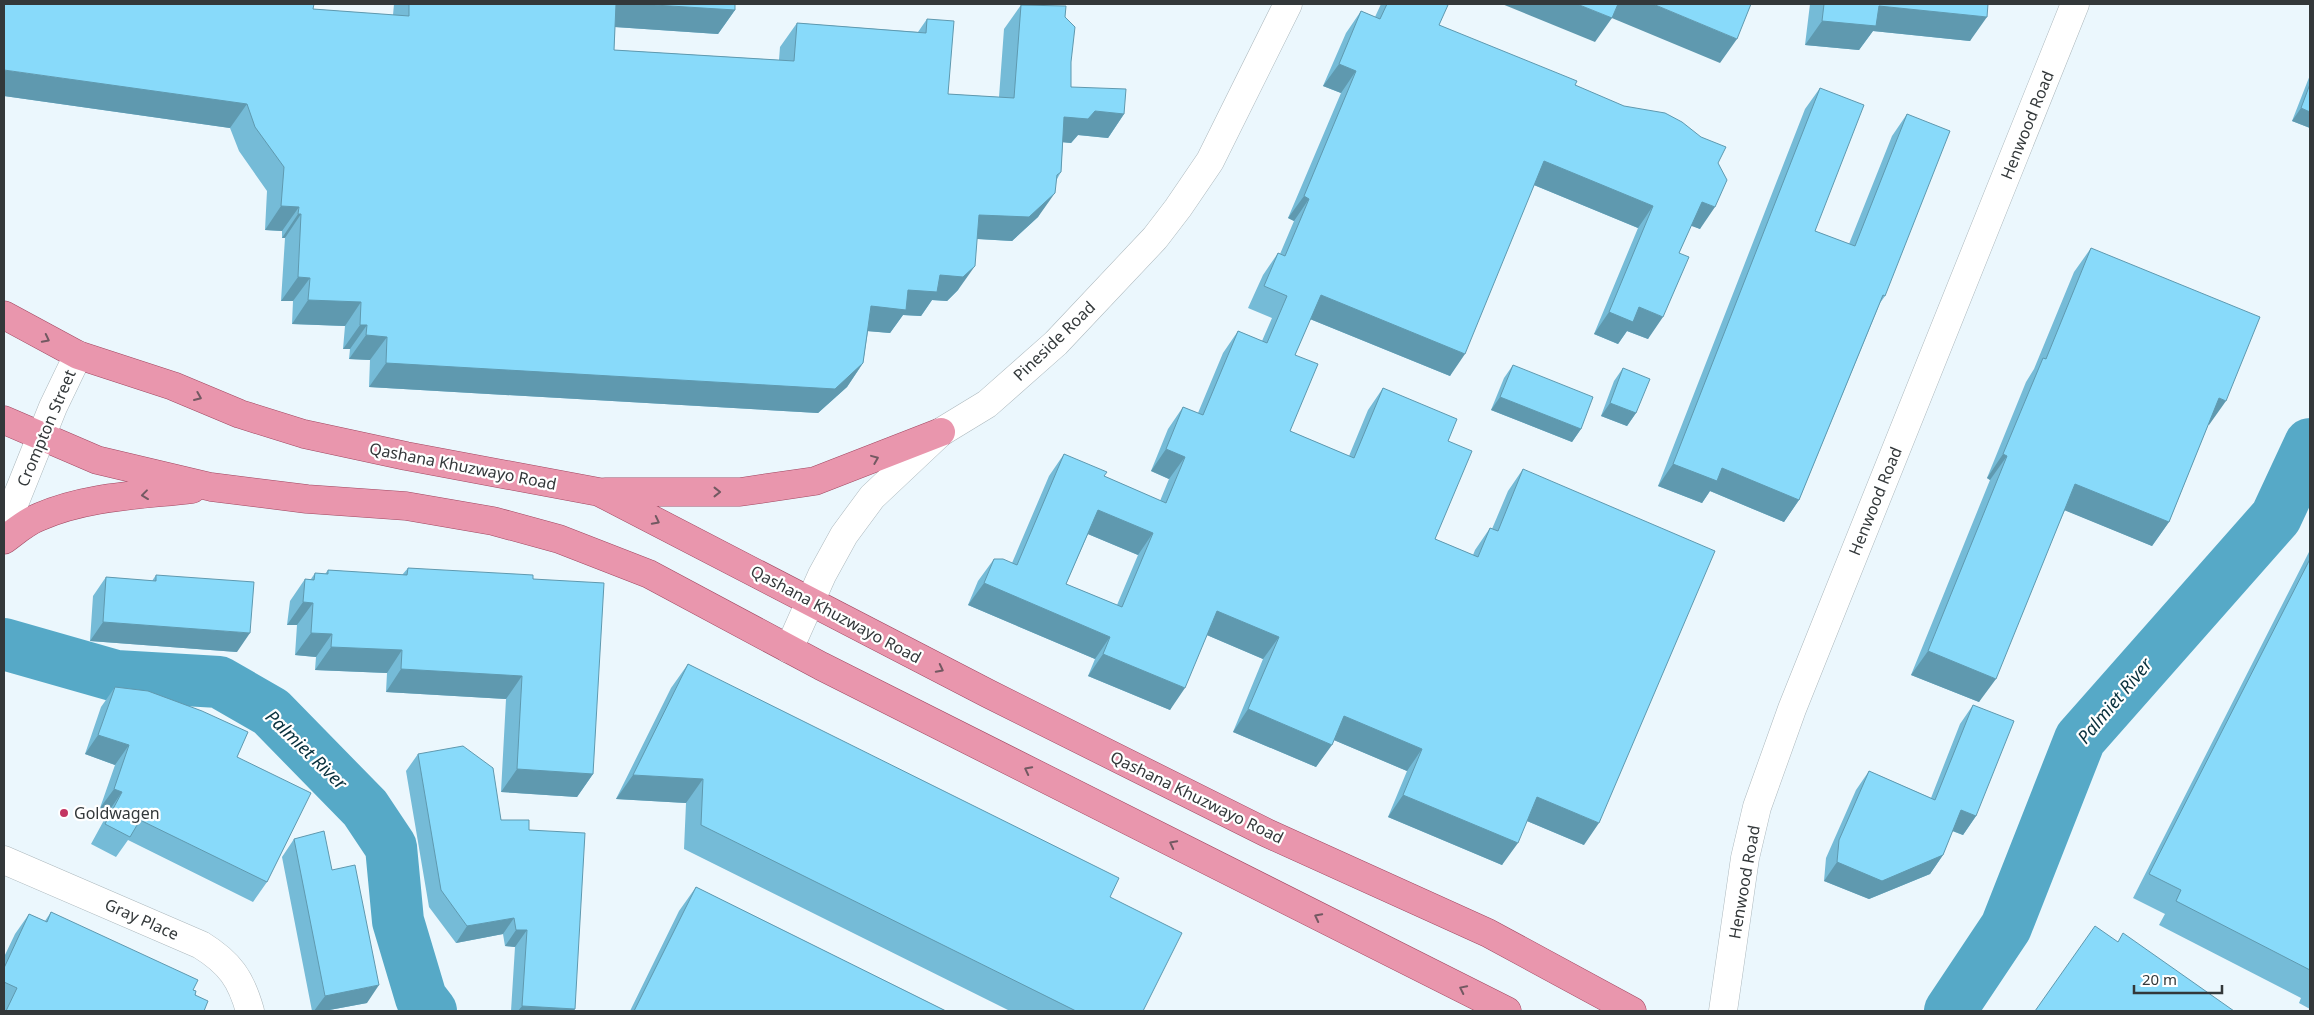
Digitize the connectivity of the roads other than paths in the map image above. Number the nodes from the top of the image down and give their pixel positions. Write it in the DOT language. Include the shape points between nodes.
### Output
graph roads {
  1 [pos="1288,4"];
  2 [pos="2075,4"];
  3 [pos="4,315"];
  4 [pos="78,355"];
  5 [pos="4,420"];
  6 [pos="941,432"];
  7 [pos="41,435"];
  8 [pos="211,487"];
  9 [pos="599,492"];
  10 [pos="4,529"];
  11 [pos="4,540"];
  12 [pos="809,601"];
  13 [pos="789,649"];
  14 [pos="4,860"];
  15 [pos="250,1011"];
  16 [pos="1507,1011"];
  17 [pos="1632,1011"];
  18 [pos="1723,1011"];
  1 -- 6 [label="street, Pineside Road" via="1210,162 1155,238 1056,343 986,404"];
  2 -- 18 [label="street, Henwood Road" via="1843,580 1757,807 1745,858"];
  3 -- 4 [label="main road, Qashana Khuzwayo Road, one-way"];
  4 -- 7 [label="street, Crompton Street"];
  4 -- 9 [label="main road, Qashana Khuzwayo Road, one-way" via="304,434"];
  5 -- 7 [label="main road"];
  9 -- 6 [label="main road, one-way" via="740,492 815,481"];
  6 -- 12 [label="street, Pineside Road" via="872,497 844,535"];
  7 -- 8 [label="main road" via="97,460"];
  7 -- 10 [label="street, Crompton Street"];
  8 -- 11 [label="main road, one-way" via="75,506 40,516"];
  8 -- 13 [label="main road" via="307,499 406,506 512,526 559,539 649,574"];
  9 -- 12 [label="main road, Qashana Khuzwayo Road, one-way"];
  12 -- 13 [label="street, Pineside Road"];
  12 -- 17 [label="main road, Qashana Khuzwayo Road, one-way" via="1267,833 1488,934"];
  16 -- 13 [label="main road, one-way"];
  14 -- 15 [label="street, Gray Place" via="216,954 241,982"];
}
